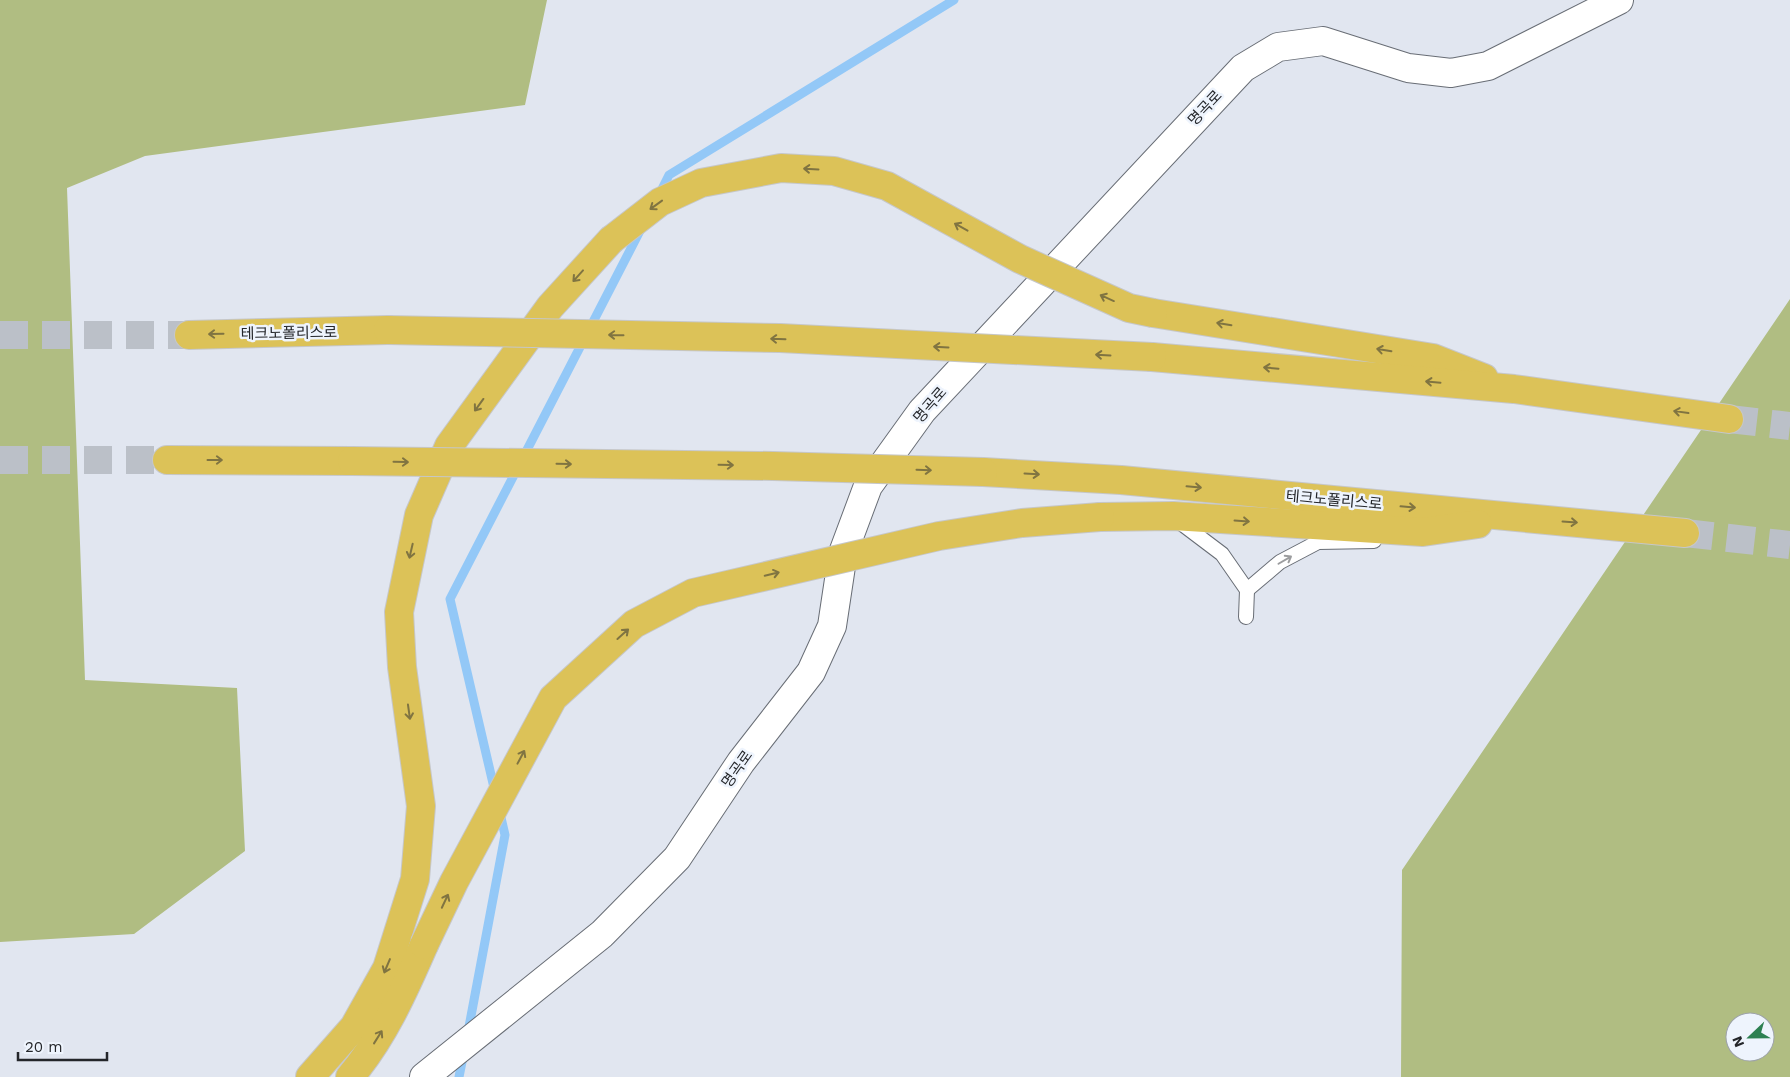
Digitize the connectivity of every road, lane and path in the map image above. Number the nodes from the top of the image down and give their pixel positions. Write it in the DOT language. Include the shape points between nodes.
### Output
graph roads {
  1 [pos="1618,0"];
  2 [pos="190,335"];
  3 [pos="1514,389"];
  4 [pos="1729,419"];
  5 [pos="167,460"];
  6 [pos="1173,516"];
  7 [pos="1518,518"];
  8 [pos="1423,532"];
  9 [pos="1685,533"];
  10 [pos="1247,590"];
  11 [pos="1246,617"];
  12 [pos="310,1077"];
  13 [pos="350,1077"];
  14 [pos="424,1077"];
  1 -- 14 [label="street, 명곡로" via="1488,66 1451,73 1408,68 1323,41 1278,47 1243,68 922,412 868,486 842,553 832,626 811,672 742,762 677,858 602,934"];
  3 -- 2 [label="highway, 테크노폴리스로, one-way, bridge" via="1152,357 780,338 388,330"];
  4 -- 3 [label="highway, one-way"];
  3 -- 12 [label="highway, one-way, bridge" via="1433,358 1129,308 1020,259 887,186 834,171 781,168 701,183 660,202 610,240 550,307 449,446 419,515 399,612 402,667 421,806 415,879 386,968 354,1028"];
  5 -- 7 [label="highway, 테크노폴리스로, one-way, bridge" via="773,466 983,472 1121,480"];
  6 -- 8 [label="highway, one-way"];
  6 -- 10 [label="lane" via="1222,554"];
  13 -- 6 [label="highway, one-way, bridge" via="398,1005 454,882 553,698 634,624 693,593 939,536 1022,523"];
  7 -- 8 [label="highway"];
  7 -- 9 [label="highway, 테크노폴리스로, one-way"];
  10 -- 8 [label="lane, one-way" via="1280,562 1318,542 1370,541"];
  10 -- 11 [label="lane"];
}
